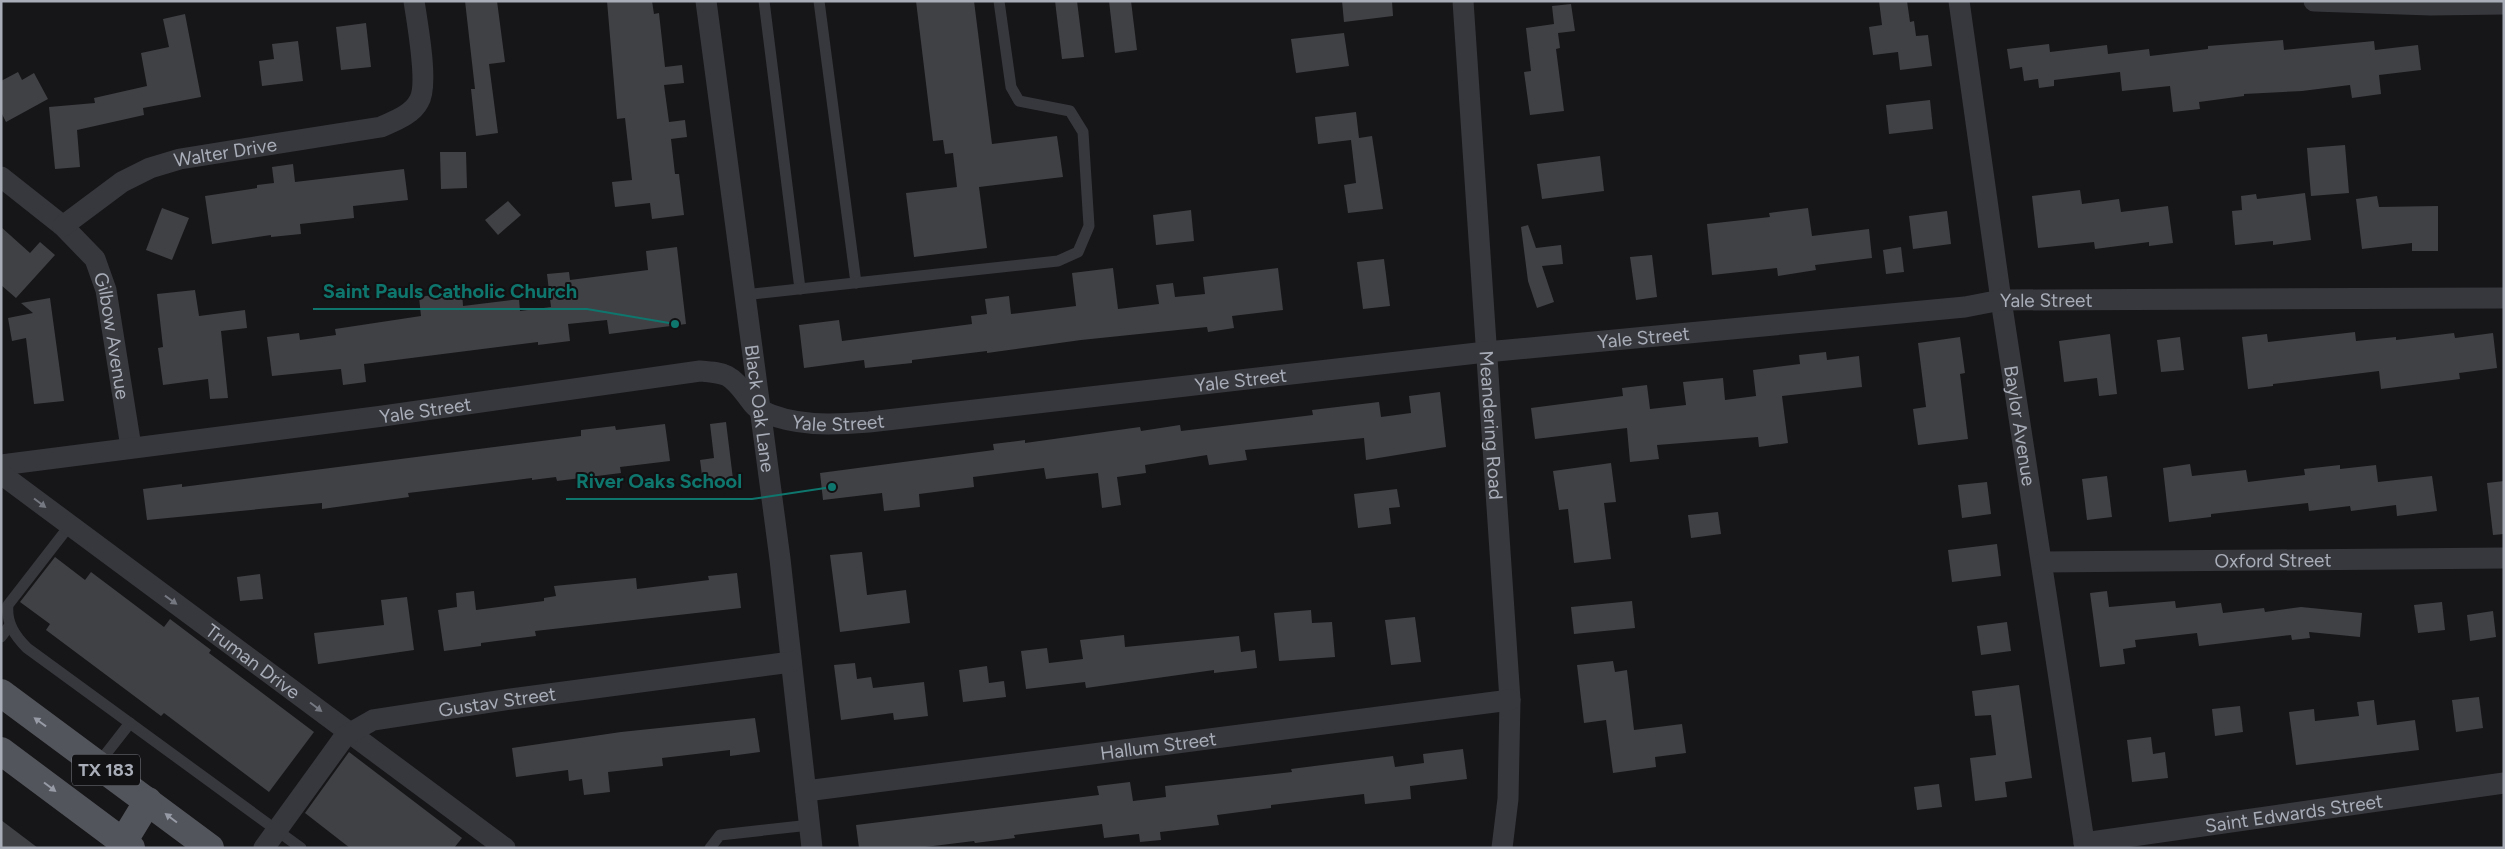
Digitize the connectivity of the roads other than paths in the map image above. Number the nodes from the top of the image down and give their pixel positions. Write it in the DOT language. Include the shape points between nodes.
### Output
graph roads {
  1 [pos="414,1"];
  2 [pos="706,1"];
  3 [pos="764,1"];
  4 [pos="819,1"];
  5 [pos="999,1"];
  6 [pos="1463,1"];
  7 [pos="1959,1"];
  8 [pos="2314,1"];
  9 [pos="2504,4"];
  10 [pos="1,177"];
  11 [pos="63,226"];
  12 [pos="856,283"];
  13 [pos="800,289"];
  14 [pos="744,295"];
  15 [pos="2504,298"];
  16 [pos="2001,300"];
  17 [pos="1486,352"];
  18 [pos="760,410"];
  19 [pos="131,447"];
  20 [pos="1,464"];
  21 [pos="1,474"];
  22 [pos="70,525"];
  23 [pos="2504,558"];
  24 [pos="2042,562"];
  25 [pos="10,625"];
  26 [pos="1,636"];
  27 [pos="791,662"];
  28 [pos="1,693"];
  29 [pos="1510,700"];
  30 [pos="130,723"];
  31 [pos="350,732"];
  32 [pos="1,751"];
  33 [pos="98,764"];
  34 [pos="2504,783"];
  35 [pos="806,791"];
  36 [pos="148,801"];
  37 [pos="810,825"];
  38 [pos="277,829"];
  39 [pos="127,845"];
  40 [pos="2085,846"];
  41 [pos="210,848"];
  42 [pos="264,848"];
  43 [pos="301,848"];
  44 [pos="506,848"];
  45 [pos="710,848"];
  46 [pos="812,848"];
  47 [pos="1502,848"];
  1 -- 11 [label="street, Walter Drive" via="423,78 420,101 404,116 381,127 180,159 150,168 122,182"];
  2 -- 14 [label="street, Black Oak Lane"];
  3 -- 13 [label="lane"];
  4 -- 12 [label="lane"];
  5 -- 12 [label="lane" via="1011,87 1019,101 1070,111 1083,132 1089,226 1078,252 1058,261"];
  6 -- 17 [label="street, Meandering Road"];
  7 -- 16 [label="street, Baylor Avenue"];
  8 -- 9 [label="street"];
  10 -- 11 [label="street, Gilbow Avenue"];
  11 -- 19 [label="street, Gilbow Avenue" via="95,259 106,290"];
  12 -- 13 [label="lane"];
  13 -- 14 [label="lane"];
  14 -- 18 [label="street, Black Oak Lane"];
  15 -- 16 [label="street, Yale Street"];
  16 -- 17 [label="street, Yale Street"];
  16 -- 24 [label="street, Baylor Avenue"];
  17 -- 18 [label="street, Yale Street" via="832,425 785,420"];
  17 -- 29 [label="street, Meandering Road"];
  18 -- 19 [label="street, Yale Street" via="734,378 724,373 700,371 383,416"];
  18 -- 27 [label="street, Black Oak Lane"];
  19 -- 20 [label="street, Yale Street"];
  21 -- 22 [label="street, Truman Drive, one-way"];
  22 -- 25 [label="lane" via="8,605"];
  22 -- 31 [label="street, Truman Drive, one-way"];
  23 -- 24 [label="street, Oxford Street"];
  24 -- 40 [label="street, Baylor Avenue"];
  25 -- 26 [label="lane"];
  25 -- 30 [label="lane" via="27,648"];
  27 -- 31 [label="street, Gustav Street" via="373,720"];
  27 -- 35 [label="street, Black Oak Lane"];
  33 -- 28 [label="main road, TX 183, one-way"];
  29 -- 35 [label="street, Hallum Street"];
  29 -- 47 [label="street, Meandering Road" via="1508,799"];
  30 -- 33 [label="lane"];
  30 -- 38 [label="lane"];
  31 -- 38 [label="street, Gustav Street"];
  31 -- 44 [label="street, Truman Drive"];
  32 -- 39 [label="main road, TX 183, one-way"];
  33 -- 36 [label="main road, TX 183"];
  34 -- 40 [label="street, Saint Edwards Street"];
  35 -- 37 [label="street, Black Oak Lane"];
  36 -- 39 [label="main road"];
  41 -- 36 [label="main road, TX 183, one-way"];
  37 -- 45 [label="lane" via="720,835"];
  37 -- 46 [label="street, Black Oak Lane"];
  38 -- 42 [label="street, Gustav Street"];
  38 -- 43 [label="lane"];
}
